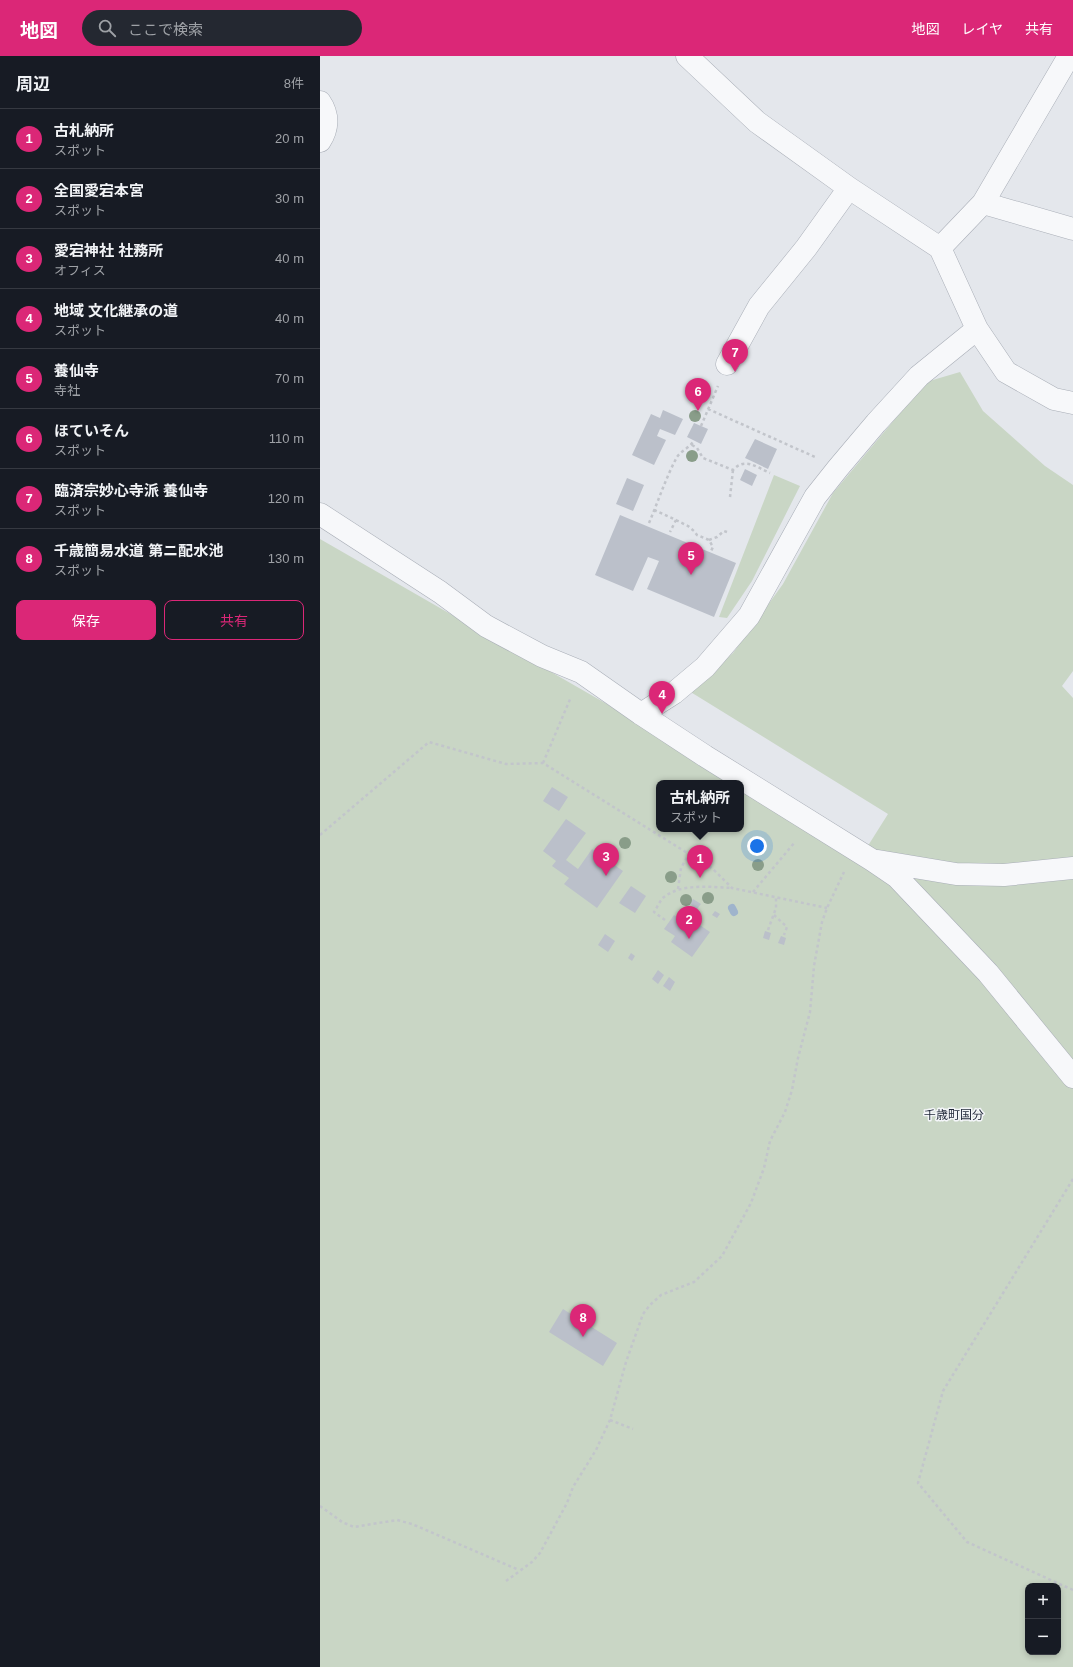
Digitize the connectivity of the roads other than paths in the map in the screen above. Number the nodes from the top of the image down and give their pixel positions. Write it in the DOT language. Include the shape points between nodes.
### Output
graph roads {
  1 [pos="687,56"];
  2 [pos="1069,56"];
  3 [pos="320,102"];
  4 [pos="320,141"];
  5 [pos="849,188"];
  6 [pos="983,203"];
  7 [pos="1073,229"];
  8 [pos="940,248"];
  9 [pos="977,329"];
  10 [pos="727,364"];
  11 [pos="1073,403"];
  12 [pos="320,514"];
  13 [pos="641,714"];
  14 [pos="743,780"];
  15 [pos="744,781"];
  16 [pos="864,856"];
  17 [pos="1073,868"];
  18 [pos="1073,1077"];
  1 -- 5 [label="street" via="757,122"];
  2 -- 6 [label="street"];
  3 -- 4 [label="street" via="324,107 328,124"];
  5 -- 8 [label="street"];
  5 -- 10 [label="street" via="806,248 759,306"];
  6 -- 7 [label="street"];
  6 -- 8 [label="street"];
  8 -- 9 [label="street"];
  9 -- 11 [label="street" via="1006,372 1054,399"];
  9 -- 13 [label="street" via="919,376 838,468 816,497 749,616 705,667 674,693"];
  12 -- 13 [label="street" via="440,592 486,626 542,656 581,672"];
  13 -- 14 [label="street"];
  15 -- 16 [label="street"];
  16 -- 17 [label="street" via="956,874 1004,875"];
  16 -- 18 [label="street" via="896,877 988,973"];
}
